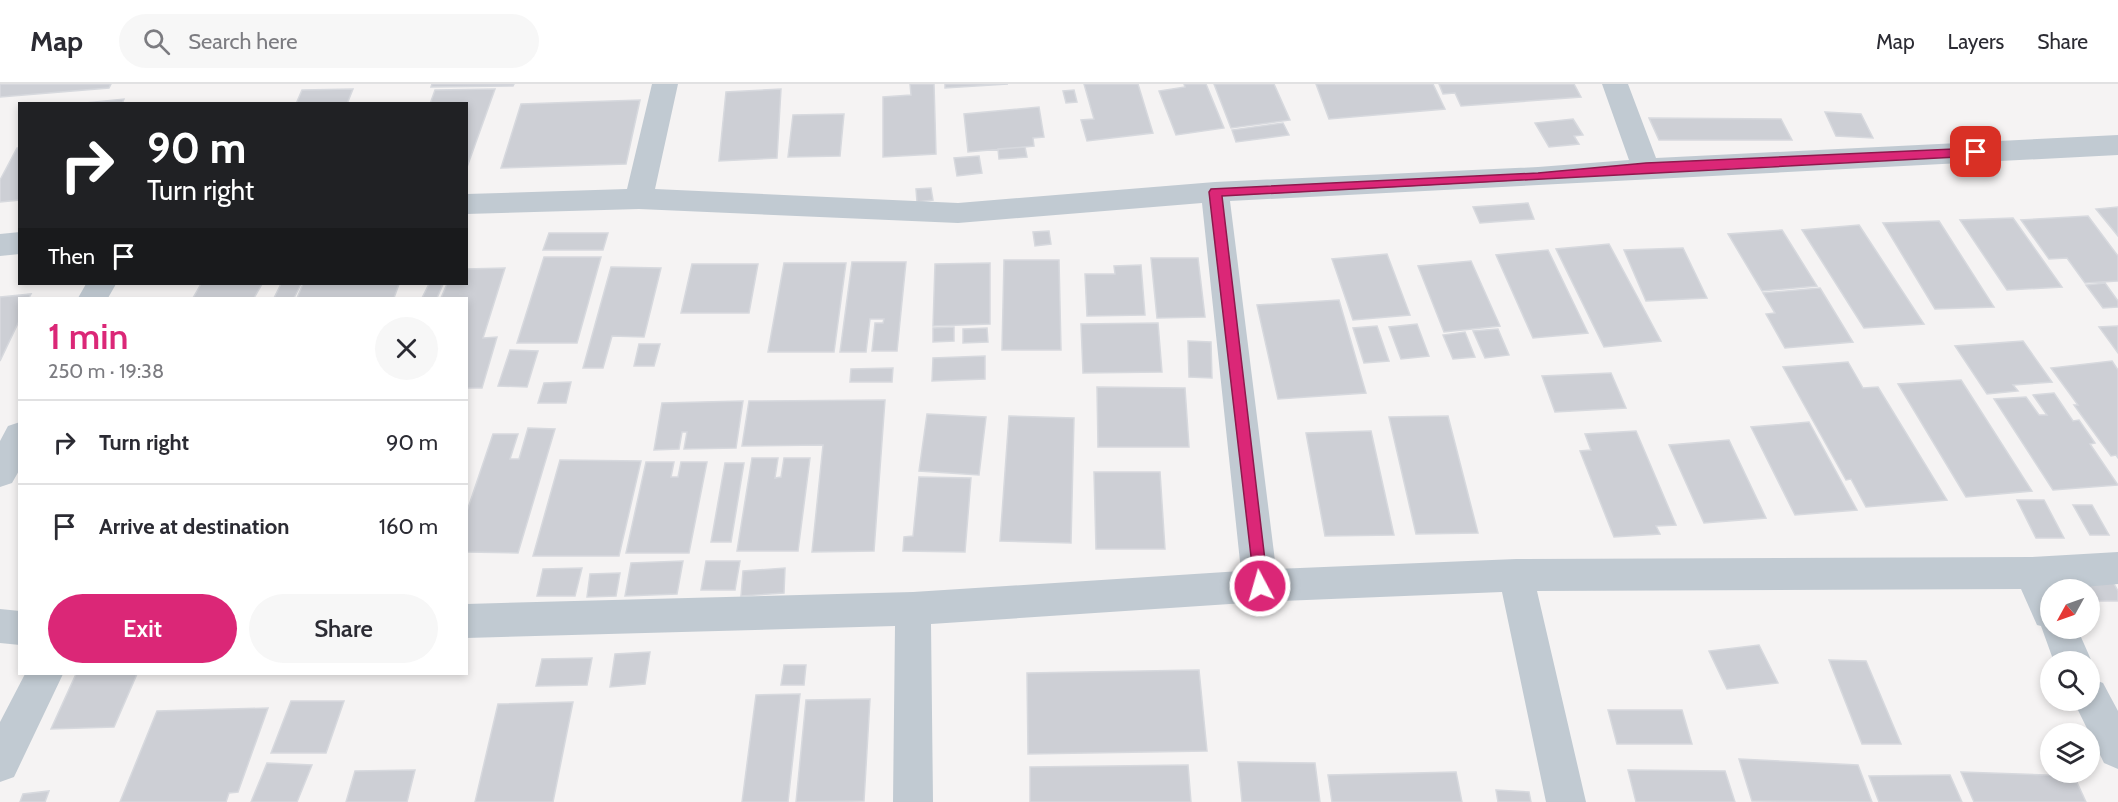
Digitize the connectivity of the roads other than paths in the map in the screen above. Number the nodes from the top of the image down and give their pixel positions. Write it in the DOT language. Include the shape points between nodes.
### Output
graph roads {
  1 [pos="665,84"];
  2 [pos="1615,84"];
  3 [pos="2118,145"];
  4 [pos="1646,168"];
  5 [pos="1215,192"];
  6 [pos="639,199"];
  7 [pos="468,204"];
  8 [pos="18,243"];
  9 [pos="0,245"];
  10 [pos="18,440"];
  11 [pos="0,473"];
  12 [pos="2118,568"];
  13 [pos="2032,573"];
  14 [pos="1516,575"];
  15 [pos="1260,586"];
  16 [pos="2040,591"];
  17 [pos="913,609"];
  18 [pos="468,621"];
  19 [pos="0,626"];
  20 [pos="18,628"];
  21 [pos="44,675"];
  22 [pos="2098,711"];
  23 [pos="2118,750"];
  24 [pos="0,763"];
  25 [pos="913,802"];
  26 [pos="1566,802"];
  1 -- 6 [label="street"];
  2 -- 4 [label="street"];
  3 -- 4 [label="street"];
  4 -- 5 [label="street"];
  5 -- 6 [label="street" via="958,213"];
  5 -- 15 [label="street"];
  6 -- 7 [label="street"];
  8 -- 9 [label="street"];
  10 -- 11 [label="street"];
  12 -- 13 [label="street"];
  13 -- 14 [label="street"];
  13 -- 16 [label="street"];
  14 -- 15 [label="street"];
  14 -- 26 [label="street"];
  15 -- 17 [label="street"];
  17 -- 18 [label="street"];
  17 -- 25 [label="street"];
  19 -- 20 [label="street"];
  21 -- 24 [label="street"];
  22 -- 23 [label="street"];
}
